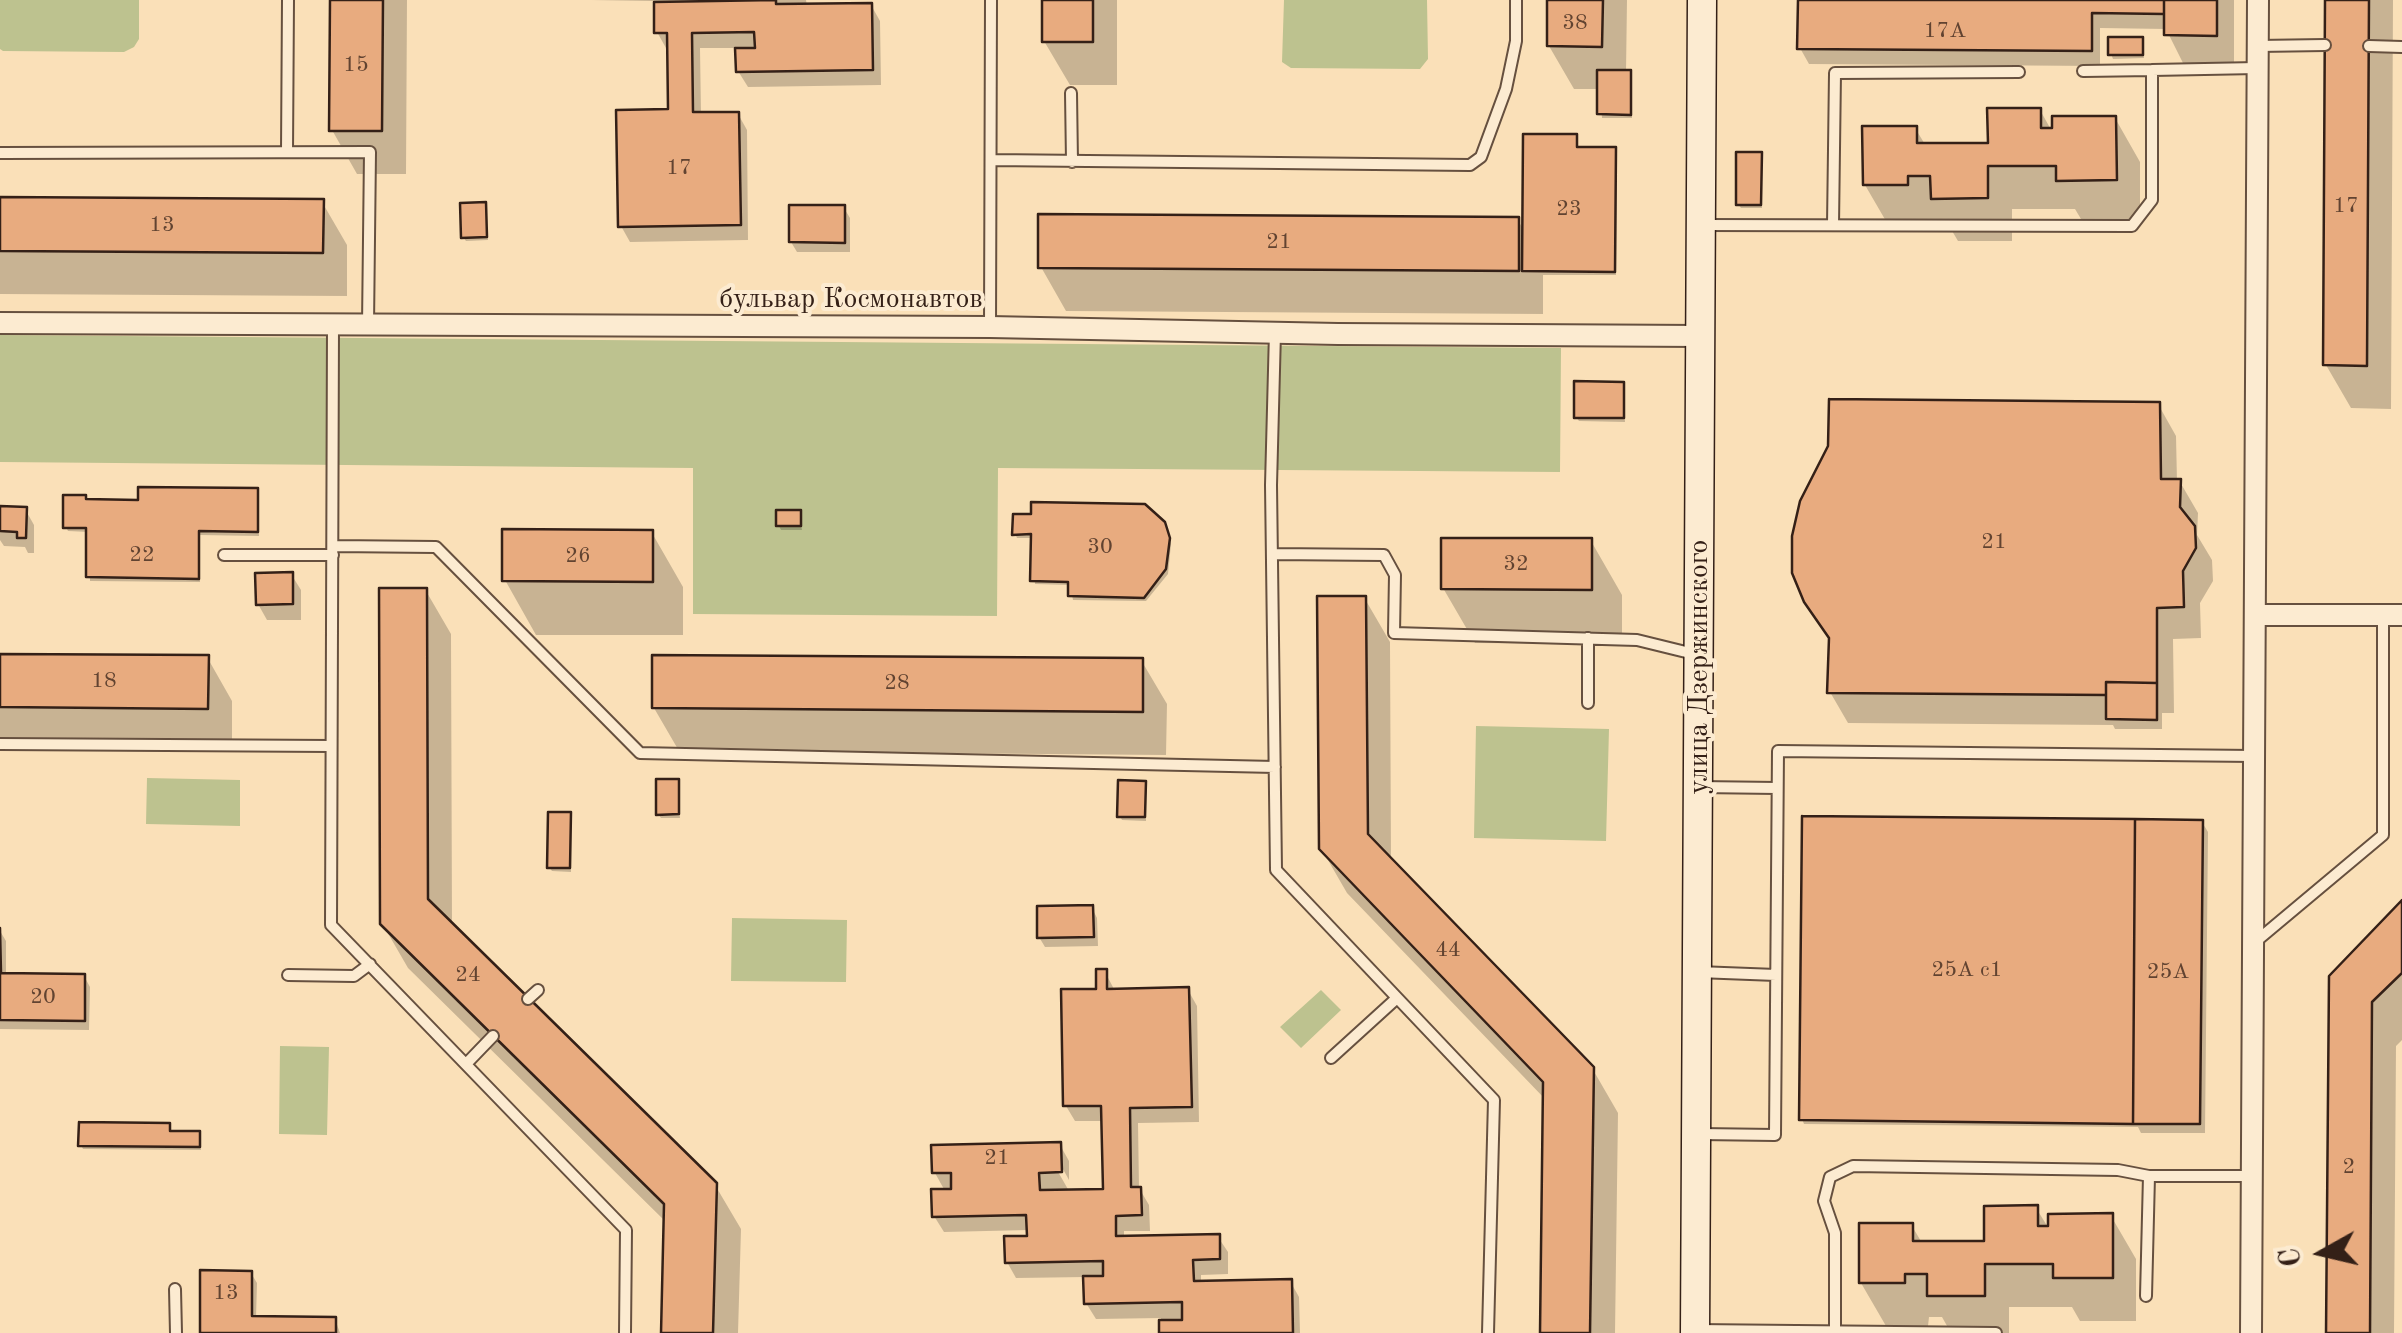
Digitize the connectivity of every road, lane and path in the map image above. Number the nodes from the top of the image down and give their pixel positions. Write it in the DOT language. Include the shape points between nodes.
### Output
graph roads {
  1 [pos="288,0"];
  2 [pos="991,0"];
  3 [pos="1516,0"];
  4 [pos="1702,0"];
  5 [pos="2258,0"];
  6 [pos="2325,45"];
  7 [pos="2258,46"];
  8 [pos="2369,46"];
  9 [pos="2402,46"];
  10 [pos="2258,68"];
  11 [pos="2152,70"];
  12 [pos="2083,71"];
  13 [pos="2020,72"];
  14 [pos="1071,93"];
  15 [pos="288,152"];
  16 [pos="0,153"];
  17 [pos="992,160"];
  18 [pos="1072,162"];
  19 [pos="1701,225"];
  20 [pos="1833,225"];
  21 [pos="0,322"];
  22 [pos="333,326"];
  23 [pos="368,326"];
  24 [pos="990,327"];
  25 [pos="1275,332"];
  26 [pos="1701,336"];
  27 [pos="333,551"];
  28 [pos="1272,554"];
  29 [pos="224,555"];
  30 [pos="2254,615"];
  31 [pos="2392,615"];
  32 [pos="1588,638"];
  33 [pos="1699,655"];
  34 [pos="1588,703"];
  35 [pos="0,744"];
  36 [pos="331,746"];
  37 [pos="2254,756"];
  38 [pos="1275,767"];
  39 [pos="1700,787"];
  40 [pos="1777,788"];
  41 [pos="2253,943"];
  42 [pos="370,964"];
  43 [pos="1698,972"];
  44 [pos="288,975"];
  45 [pos="1776,975"];
  46 [pos="538,990"];
  47 [pos="1396,998"];
  48 [pos="528,999"];
  49 [pos="493,1036"];
  50 [pos="1331,1058"];
  51 [pos="467,1063"];
  52 [pos="1696,1134"];
  53 [pos="2149,1176"];
  54 [pos="2252,1176"];
  55 [pos="174,1290"];
  56 [pos="2146,1296"];
  57 [pos="1695,1332"];
  58 [pos="1835,1332"];
  59 [pos="176,1333"];
  60 [pos="625,1333"];
  61 [pos="1488,1333"];
  62 [pos="1996,1333"];
  63 [pos="2251,1333"];
  1 -- 15 [label="lane"];
  2 -- 17 [label="lane"];
  3 -- 18 [label="lane" via="1506,89 1481,157 1470,165"];
  4 -- 19 [label="main road, улица Дзержинского"];
  5 -- 7 [label="street"];
  6 -- 7 [label="lane"];
  7 -- 10 [label="street"];
  8 -- 9 [label="lane"];
  10 -- 11 [label="lane"];
  10 -- 30 [label="street"];
  11 -- 12 [label="lane"];
  11 -- 20 [label="lane" via="2152,200 2132,226"];
  13 -- 20 [label="lane" via="1835,73"];
  14 -- 18 [label="lane"];
  15 -- 16 [label="lane"];
  15 -- 23 [label="lane" via="370,152"];
  17 -- 18 [label="lane"];
  17 -- 24 [label="lane"];
  19 -- 20 [label="lane"];
  19 -- 26 [label="main road, улица Дзержинского"];
  21 -- 22 [label="street, бульвар Космонавтов"];
  22 -- 23 [label="street, бульвар Космонавтов"];
  22 -- 27 [label="lane"];
  23 -- 24 [label="street, бульвар Космонавтов"];
  24 -- 25 [label="street, бульвар Космонавтов"];
  25 -- 26 [label="street, бульвар Космонавтов"];
  25 -- 28 [label="lane"];
  26 -- 33 [label="main road, улица Дзержинского"];
  27 -- 29 [label="lane"];
  27 -- 36 [label="lane"];
  27 -- 38 [label="lane" via="436,548 640,753"];
  28 -- 32 [label="lane" via="1384,555 1395,575 1394,633"];
  28 -- 38 [label="lane"];
  30 -- 31 [label="street"];
  30 -- 37 [label="street"];
  31 -- 41 [label="lane" via="2383,835"];
  32 -- 33 [label="lane" via="1638,640"];
  32 -- 34 [label="lane"];
  33 -- 39 [label="main road, улица Дзержинского"];
  35 -- 36 [label="lane"];
  36 -- 42 [label="lane" via="330,925"];
  37 -- 40 [label="lane" via="1778,752"];
  37 -- 41 [label="street"];
  38 -- 47 [label="lane" via="1276,870"];
  39 -- 40 [label="lane"];
  39 -- 43 [label="main road, улица Дзержинского"];
  40 -- 45 [label="lane"];
  41 -- 54 [label="street"];
  42 -- 44 [label="lane" via="354,976"];
  42 -- 51 [label="lane"];
  43 -- 45 [label="lane"];
  43 -- 52 [label="main road, улица Дзержинского"];
  45 -- 52 [label="lane" via="1774,1135"];
  46 -- 48 [label="lane"];
  47 -- 50 [label="lane"];
  47 -- 61 [label="lane" via="1494,1100"];
  49 -- 51 [label="lane"];
  51 -- 60 [label="lane" via="626,1230"];
  52 -- 57 [label="main road, улица Дзержинского"];
  53 -- 54 [label="lane"];
  53 -- 56 [label="lane"];
  53 -- 58 [label="lane" via="1854,1166 1830,1177 1824,1201 1835,1234"];
  54 -- 63 [label="street"];
  55 -- 59 [label="lane"];
  57 -- 58 [label="lane"];
  58 -- 62 [label="lane"];
}
